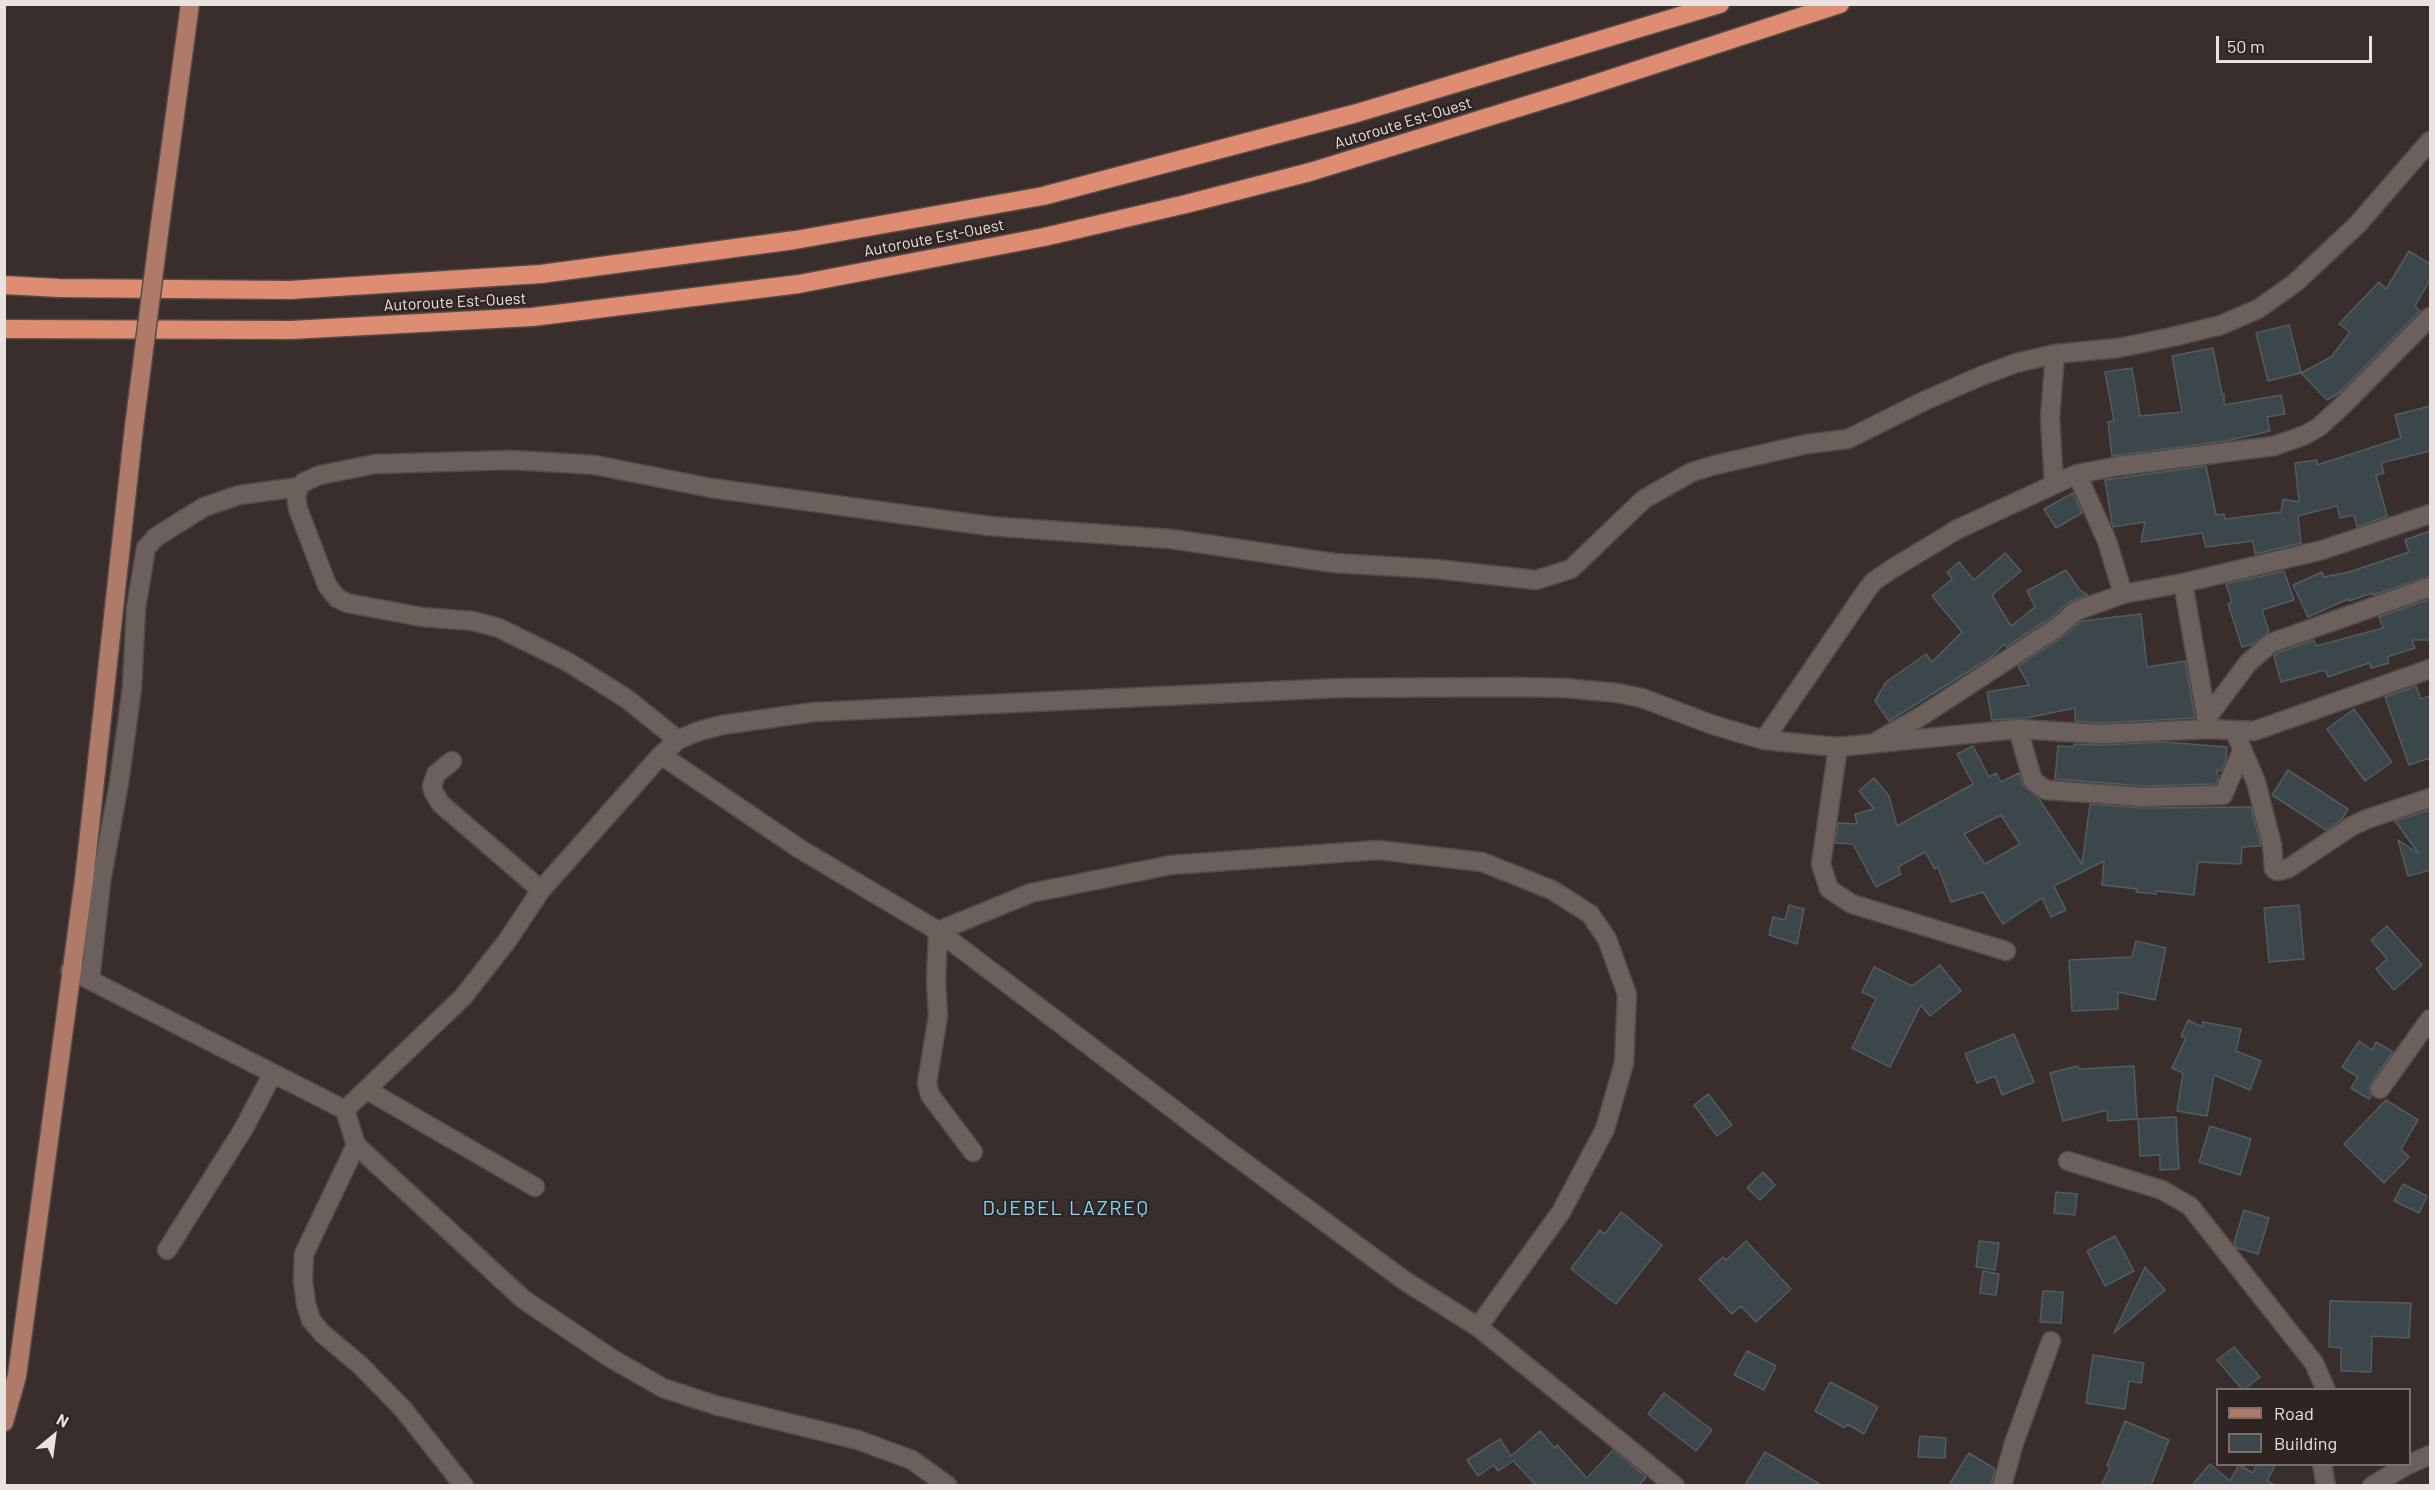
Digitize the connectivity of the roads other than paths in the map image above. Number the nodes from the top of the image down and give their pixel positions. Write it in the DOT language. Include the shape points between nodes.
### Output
graph roads {
  1 [pos="190,4"];
  2 [pos="1720,4"];
  3 [pos="1840,4"];
  4 [pos="2430,141"];
  5 [pos="4,285"];
  6 [pos="2430,317"];
  7 [pos="4,329"];
  8 [pos="2055,354"];
  9 [pos="2077,474"];
  10 [pos="2054,483"];
  11 [pos="299,487"];
  12 [pos="2430,514"];
  13 [pos="2183,583"];
  14 [pos="2430,587"];
  15 [pos="2123,594"];
  16 [pos="2430,669"];
  17 [pos="2207,724"];
  18 [pos="2018,729"];
  19 [pos="2234,730"];
  20 [pos="678,740"];
  21 [pos="1764,740"];
  22 [pos="1872,744"];
  23 [pos="1838,747"];
  24 [pos="2242,751"];
  25 [pos="661,755"];
  26 [pos="452,760"];
  27 [pos="2430,798"];
  28 [pos="541,890"];
  29 [pos="938,931"];
  30 [pos="2006,951"];
  31 [pos="70,970"];
  32 [pos="90,981"];
  33 [pos="2430,1019"];
  34 [pos="272,1075"];
  35 [pos="367,1089"];
  36 [pos="2380,1089"];
  37 [pos="345,1110"];
  38 [pos="356,1145"];
  39 [pos="973,1152"];
  40 [pos="2068,1161"];
  41 [pos="535,1187"];
  42 [pos="167,1250"];
  43 [pos="1478,1327"];
  44 [pos="2051,1341"];
  45 [pos="9,1385"];
  46 [pos="2326,1388"];
  47 [pos="4,1422"];
  48 [pos="2430,1455"];
  49 [pos="2411,1463"];
  50 [pos="2322,1466"];
  51 [pos="2405,1466"];
  52 [pos="464,1485"];
  53 [pos="948,1485"];
  54 [pos="1676,1485"];
  55 [pos="2002,1485"];
  56 [pos="2326,1485"];
  57 [pos="2372,1485"];
  1 -- 31 [label="main road, bridge" via="134,427 84,880"];
  2 -- 5 [label="highway, Autoroute Est-Ouest" via="1357,113 1043,196 795,240 541,274 290,290"];
  3 -- 7 [label="highway, Autoroute Est-Ouest" via="1310,172 1044,237 799,284 521,318 291,330"];
  4 -- 8 [label="street" via="2358,224 2295,282 2258,309 2221,325 2172,337 2118,348"];
  6 -- 9 [label="street" via="2343,405 2305,435 2274,446"];
  8 -- 10 [label="street" via="2050,418"];
  8 -- 11 [label="street" via="1981,375 1848,439 1807,444 1692,472 1644,499 1571,569 1536,580 1436,568 1334,563 1171,539 989,526 711,488 595,465 512,460 375,464 320,475"];
  9 -- 10 [label="street"];
  9 -- 15 [label="street" via="2107,541"];
  10 -- 21 [label="street" via="1958,529 1873,582"];
  11 -- 20 [label="street" via="298,509 327,585 337,598 422,617 473,621 499,628 568,662 627,699"];
  11 -- 32 [label="street" via="239,495 204,507 156,537 146,548 136,608 132,688 101,882"];
  12 -- 13 [label="street" via="2322,550"];
  13 -- 15 [label="street"];
  13 -- 17 [label="street"];
  14 -- 17 [label="street" via="2271,643 2248,663"];
  15 -- 22 [label="street" via="2076,611 1920,717"];
  16 -- 19 [label="street" via="2271,727"];
  17 -- 18 [label="street" via="2101,734"];
  17 -- 19 [label="street"];
  18 -- 22 [label="street"];
  18 -- 24 [label="street" via="2033,782 2046,790 2143,797 2223,795"];
  19 -- 24 [label="street"];
  20 -- 21 [label="street" via="722,725 814,712 1340,688 1469,687 1618,693"];
  20 -- 25 [label="street"];
  21 -- 23 [label="street"];
  22 -- 23 [label="street"];
  23 -- 30 [label="street" via="1821,864 1829,889 1852,904"];
  24 -- 27 [label="street" via="2256,782 2277,871 2289,868 2352,826"];
  25 -- 28 [label="street"];
  25 -- 29 [label="street" via="800,849"];
  26 -- 28 [label="street" via="436,774 434,793 449,811"];
  28 -- 35 [label="street" via="463,997"];
  29 -- 39 [label="street" via="938,1016 927,1083 930,1095"];
  29 -- 43 [label="street" via="1405,1281"];
  29 -- 43 [label="street" via="1031,893 1172,865 1378,850 1482,862 1552,890 1590,914 1606,939 1627,994 1624,1063 1605,1129 1561,1212"];
  31 -- 32 [label="street"];
  31 -- 45 [label="main road"];
  32 -- 34 [label="street"];
  33 -- 36 [label="street"];
  34 -- 37 [label="street"];
  34 -- 42 [label="street" via="244,1128"];
  35 -- 37 [label="street"];
  35 -- 41 [label="street"];
  37 -- 38 [label="street"];
  38 -- 52 [label="street" via="304,1254 303,1281 311,1320 403,1409"];
  38 -- 53 [label="street" via="524,1299 654,1383 715,1405 858,1440 912,1461"];
  40 -- 46 [label="street" via="2162,1190 2190,1206 2314,1363"];
  43 -- 54 [label="street"];
  44 -- 55 [label="street"];
  45 -- 47 [label="main road"];
  48 -- 49 [label="street"];
  50 -- 56 [label="street"];
  51 -- 57 [label="street"];
}
